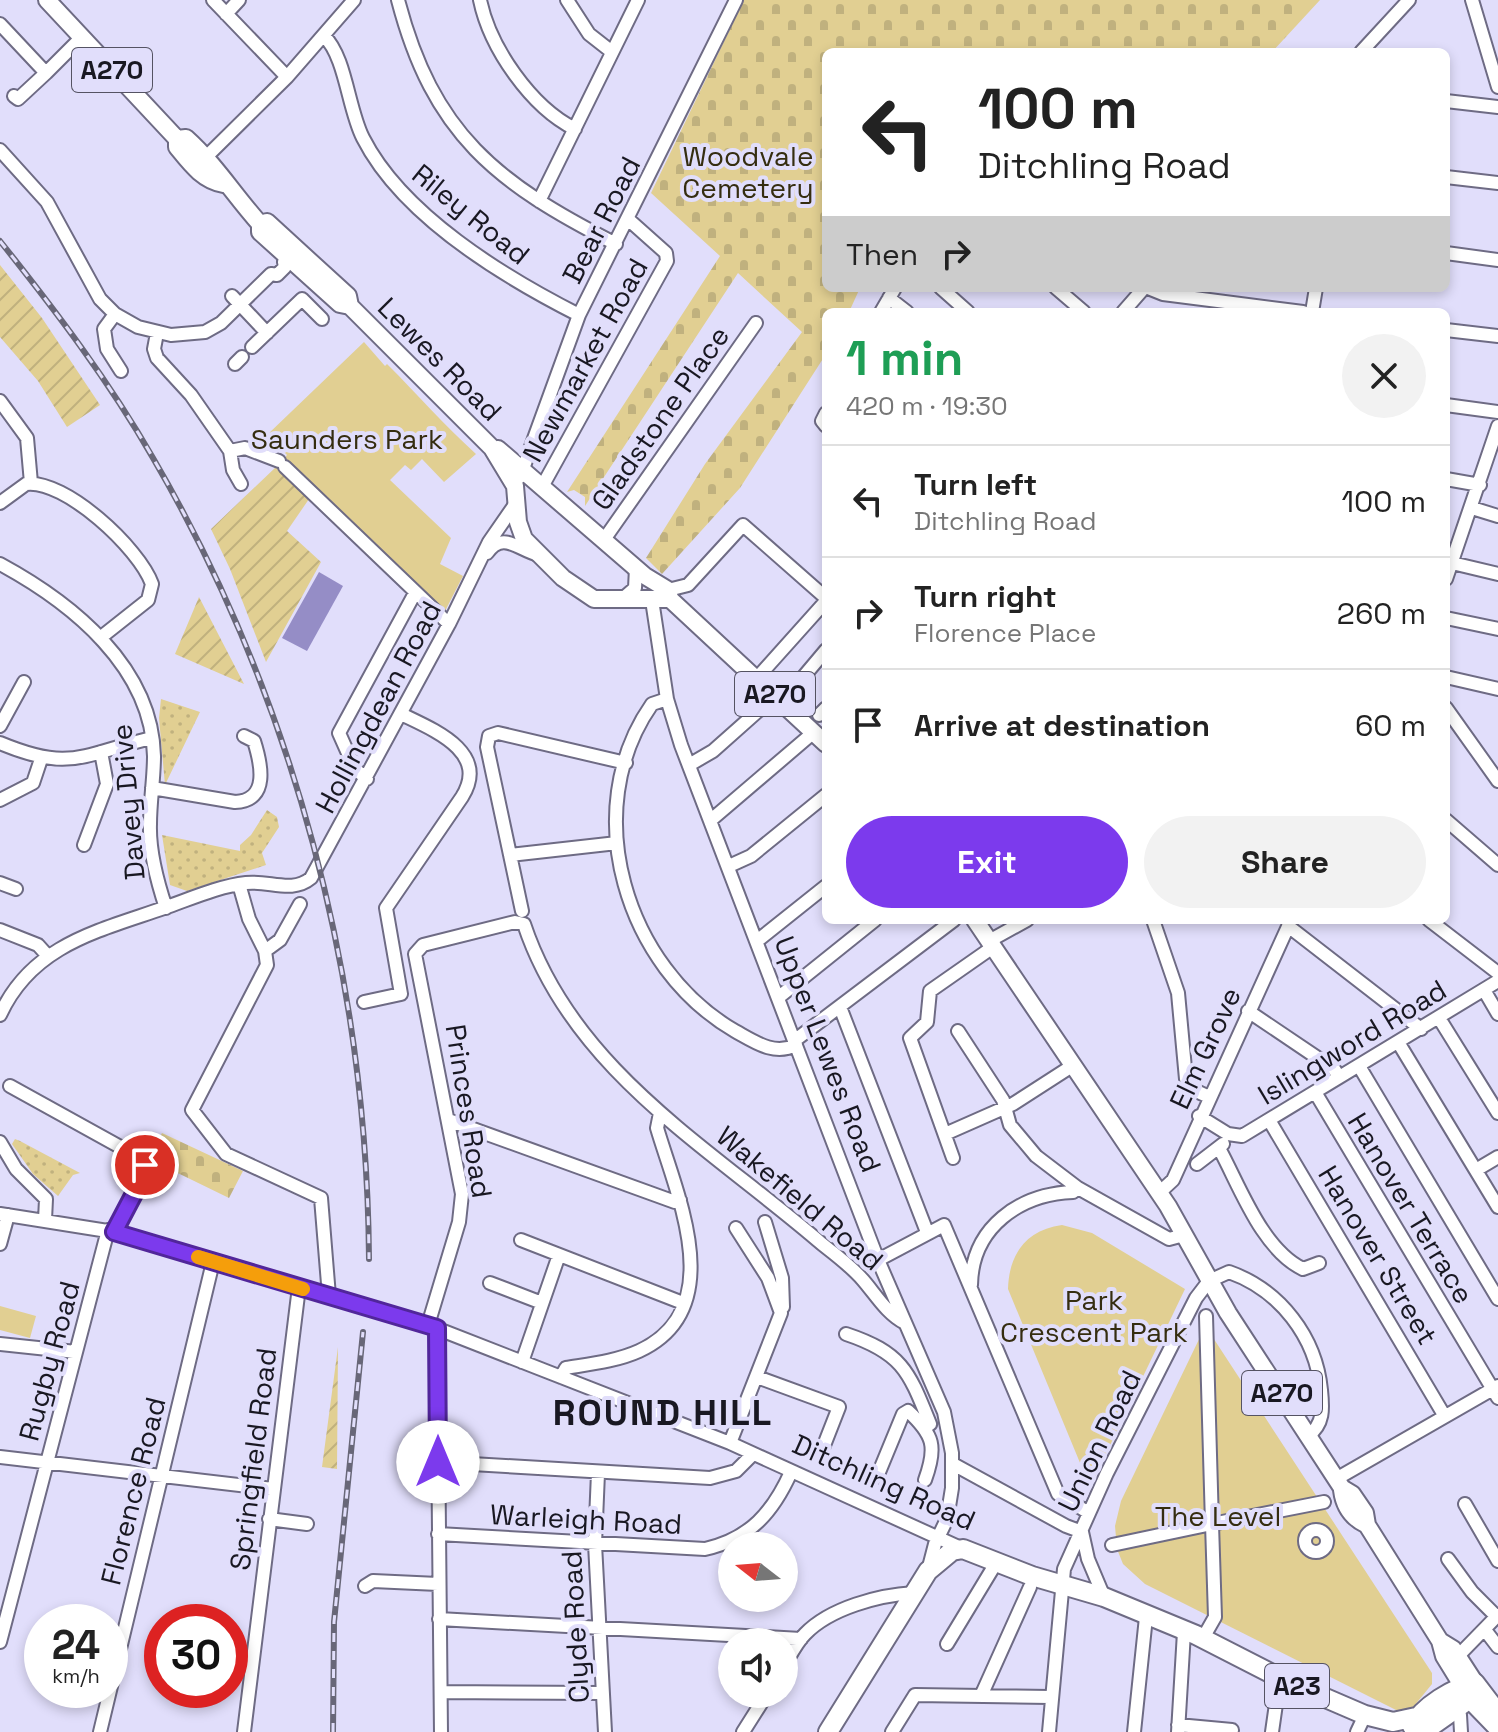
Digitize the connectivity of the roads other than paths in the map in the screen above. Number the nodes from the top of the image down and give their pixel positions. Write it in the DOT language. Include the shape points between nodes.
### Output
graph roads {
  1 [pos="47,0"];
  2 [pos="213,0"];
  3 [pos="239,0"];
  4 [pos="354,0"];
  5 [pos="398,0"];
  6 [pos="480,0"];
  7 [pos="567,0"];
  8 [pos="638,0"];
  9 [pos="736,0"];
  10 [pos="1409,0"];
  11 [pos="1472,0"];
  12 [pos="226,14"];
  13 [pos="0,24"];
  14 [pos="324,36"];
  15 [pos="82,37"];
  16 [pos="1365,48"];
  17 [pos="612,52"];
  18 [pos="46,73"];
  19 [pos="287,77"];
  20 [pos="1498,87"];
  21 [pos="14,96"];
  22 [pos="1450,101"];
  23 [pos="1498,107"];
  24 [pos="575,129"];
  25 [pos="0,150"];
  26 [pos="200,163"];
  27 [pos="1450,177"];
  28 [pos="1498,183"];
  29 [pos="539,201"];
  30 [pos="629,220"];
  31 [pos="616,244"];
  32 [pos="1450,254"];
  33 [pos="289,257"];
  34 [pos="1498,260"];
  35 [pos="946,292"];
  36 [pos="1061,292"];
  37 [pos="1142,292"];
  38 [pos="1157,292"];
  39 [pos="234,300"];
  40 [pos="964,308"];
  41 [pos="1079,308"];
  42 [pos="1127,308"];
  43 [pos="1272,308"];
  44 [pos="115,314"];
  45 [pos="579,315"];
  46 [pos="322,319"];
  47 [pos="756,323"];
  48 [pos="1450,330"];
  49 [pos="157,333"];
  50 [pos="267,333"];
  51 [pos="1498,336"];
  52 [pos="252,347"];
  53 [pos="121,371"];
  54 [pos="0,401"];
  55 [pos="1450,406"];
  56 [pos="1498,412"];
  57 [pos="1498,426"];
  58 [pos="492,448"];
  59 [pos="230,451"];
  60 [pos="1493,460"];
  61 [pos="523,469"];
  62 [pos="1450,480"];
  63 [pos="31,483"];
  64 [pos="241,484"];
  65 [pos="543,485"];
  66 [pos="1480,485"];
  67 [pos="515,486"];
  68 [pos="0,503"];
  69 [pos="516,503"];
  70 [pos="1472,508"];
  71 [pos="1498,516"];
  72 [pos="603,541"];
  73 [pos="539,555"];
  74 [pos="1451,557"];
  75 [pos="0,564"];
  76 [pos="477,566"];
  77 [pos="1498,574"];
  78 [pos="645,583"];
  79 [pos="415,593"];
  80 [pos="669,595"];
  81 [pos="822,596"];
  82 [pos="620,601"];
  83 [pos="822,605"];
  84 [pos="1450,619"];
  85 [pos="449,624"];
  86 [pos="1498,629"];
  87 [pos="100,638"];
  88 [pos="822,654"];
  89 [pos="757,678"];
  90 [pos="1450,678"];
  91 [pos="24,682"];
  92 [pos="1498,689"];
  93 [pos="780,698"];
  94 [pos="667,699"];
  95 [pos="401,714"];
  96 [pos="1450,714"];
  97 [pos="0,726"];
  98 [pos="244,736"];
  99 [pos="152,738"];
  100 [pos="820,738"];
  101 [pos="0,743"];
  102 [pos="101,752"];
  103 [pos="41,759"];
  104 [pos="626,763"];
  105 [pos="689,765"];
  106 [pos="367,779"];
  107 [pos="1498,781"];
  108 [pos="152,788"];
  109 [pos="822,798"];
  110 [pos="0,800"];
  111 [pos="711,820"];
  112 [pos="1450,823"];
  113 [pos="617,843"];
  114 [pos="84,845"];
  115 [pos="510,855"];
  116 [pos="1498,865"];
  117 [pos="729,866"];
  118 [pos="0,883"];
  119 [pos="239,884"];
  120 [pos="16,889"];
  121 [pos="822,889"];
  122 [pos="300,904"];
  123 [pos="166,908"];
  124 [pos="522,911"];
  125 [pos="524,924"];
  126 [pos="870,924"];
  127 [pos="948,924"];
  128 [pos="977,924"];
  129 [pos="1021,924"];
  130 [pos="1154,924"];
  131 [pos="1289,924"];
  132 [pos="1290,924"];
  133 [pos="1434,924"];
  134 [pos="0,930"];
  135 [pos="757,941"];
  136 [pos="989,946"];
  137 [pos="265,951"];
  138 [pos="47,955"];
  139 [pos="1498,973"];
  140 [pos="1498,981"];
  141 [pos="1484,990"];
  142 [pos="779,997"];
  143 [pos="364,1002"];
  144 [pos="840,1007"];
  145 [pos="1248,1011"];
  146 [pos="1498,1014"];
  147 [pos="0,1015"];
  148 [pos="1439,1018"];
  149 [pos="1421,1029"];
  150 [pos="958,1031"];
  151 [pos="1398,1042"];
  152 [pos="795,1043"];
  153 [pos="1072,1066"];
  154 [pos="1359,1066"];
  155 [pos="1339,1077"];
  156 [pos="10,1086"];
  157 [pos="1315,1092"];
  158 [pos="1209,1097"];
  159 [pos="1005,1107"];
  160 [pos="660,1113"];
  161 [pos="1498,1113"];
  162 [pos="1199,1116"];
  163 [pos="1269,1120"];
  164 [pos="451,1121"];
  165 [pos="945,1134"];
  166 [pos="1228,1134"];
  167 [pos="0,1142"];
  168 [pos="1220,1150"];
  169 [pos="1498,1157"];
  170 [pos="953,1158"];
  171 [pos="1197,1164"];
  172 [pos="1476,1170"];
  173 [pos="1078,1188"];
  174 [pos="1159,1193"];
  175 [pos="680,1200"];
  176 [pos="1498,1207"];
  177 [pos="4,1214"];
  178 [pos="45,1220"];
  179 [pos="765,1222"];
  180 [pos="736,1228"];
  181 [pos="111,1231"];
  182 [pos="927,1232"];
  183 [pos="1184,1235"];
  184 [pos="521,1240"];
  185 [pos="0,1244"];
  186 [pos="559,1255"];
  187 [pos="878,1260"];
  188 [pos="213,1262"];
  189 [pos="1319,1263"];
  190 [pos="1209,1281"];
  191 [pos="490,1283"];
  192 [pos="299,1287"];
  193 [pos="971,1287"];
  194 [pos="329,1296"];
  195 [pos="1498,1299"];
  196 [pos="542,1303"];
  197 [pos="683,1303"];
  198 [pos="781,1313"];
  199 [pos="1206,1316"];
  200 [pos="905,1323"];
  201 [pos="432,1327"];
  202 [pos="846,1334"];
  203 [pos="0,1344"];
  204 [pos="76,1352"];
  205 [pos="522,1362"];
  206 [pos="561,1377"];
  207 [pos="757,1377"];
  208 [pos="1496,1391"];
  209 [pos="1444,1415"];
  210 [pos="946,1421"];
  211 [pos="928,1426"];
  212 [pos="1308,1436"];
  213 [pos="730,1443"];
  214 [pos="820,1448"];
  215 [pos="753,1454"];
  216 [pos="0,1457"];
  217 [pos="47,1462"];
  218 [pos="438,1462"];
  219 [pos="953,1464"];
  220 [pos="791,1472"];
  221 [pos="598,1473"];
  222 [pos="162,1476"];
  223 [pos="877,1477"];
  224 [pos="925,1480"];
  225 [pos="1339,1484"];
  226 [pos="273,1489"];
  227 [pos="1324,1502"];
  228 [pos="1465,1504"];
  229 [pos="1089,1513"];
  230 [pos="269,1519"];
  231 [pos="307,1524"];
  232 [pos="1212,1524"];
  233 [pos="438,1534"];
  234 [pos="1081,1535"];
  235 [pos="940,1537"];
  236 [pos="595,1544"];
  237 [pos="1112,1545"];
  238 [pos="963,1549"];
  239 [pos="1448,1559"];
  240 [pos="1498,1561"];
  241 [pos="996,1563"];
  242 [pos="928,1571"];
  243 [pos="1064,1583"];
  244 [pos="438,1584"];
  245 [pos="365,1586"];
  246 [pos="1030,1587"];
  247 [pos="1104,1597"];
  248 [pos="903,1599"];
  249 [pos="1497,1616"];
  250 [pos="1146,1617"];
  251 [pos="439,1619"];
  252 [pos="598,1628"];
  253 [pos="1485,1630"];
  254 [pos="1184,1632"];
  255 [pos="1203,1638"];
  256 [pos="801,1639"];
  257 [pos="1440,1641"];
  258 [pos="0,1642"];
  259 [pos="798,1644"];
  260 [pos="947,1644"];
  261 [pos="1498,1647"];
  262 [pos="1458,1656"];
  263 [pos="1286,1681"];
  264 [pos="441,1692"];
  265 [pos="602,1693"];
  266 [pos="1469,1694"];
  267 [pos="981,1696"];
  268 [pos="1050,1697"];
  269 [pos="758,1708"];
  270 [pos="1498,1713"];
  271 [pos="1361,1723"];
  272 [pos="1416,1727"];
  273 [pos="1178,1728"];
  274 [pos="1498,1728"];
  275 [pos="1232,1730"];
  276 [pos="100,1732"];
  277 [pos="244,1732"];
  278 [pos="441,1732"];
  279 [pos="605,1732"];
  280 [pos="743,1732"];
  281 [pos="828,1732"];
  282 [pos="892,1732"];
  283 [pos="1049,1732"];
  284 [pos="1134,1732"];
  285 [pos="1272,1732"];
  286 [pos="1461,1732"];
  1 -- 15 [label="main road, Lewes Road / A270"];
  2 -- 12 [label="street"];
  3 -- 12 [label="street"];
  4 -- 14 [label="street"];
  5 -- 29 [label="street" via="423,77 451,123"];
  6 -- 24 [label="street" via="506,59 547,107"];
  7 -- 17 [label="street" via="589,34"];
  8 -- 17 [label="street"];
  9 -- 30 [label="street, Bear Road"];
  10 -- 16 [label="street"];
  11 -- 20 [label="street"];
  12 -- 19 [label="street"];
  13 -- 18 [label="street"];
  14 -- 19 [label="street"];
  14 -- 45 [label="street, Riley Road" via="335,50 359,131 392,182 517,282"];
  15 -- 18 [label="street"];
  15 -- 26 [label="main road, Lewes Road / A270" via="177,139 177,147"];
  17 -- 24 [label="street"];
  18 -- 21 [label="street" via="18,99"];
  19 -- 26 [label="street"];
  22 -- 23 [label="street"];
  24 -- 29 [label="street"];
  25 -- 44 [label="street" via="43,196 94,290"];
  26 -- 33 [label="main road, Lewes Road / A270" via="211,182 224,184 260,224 260,232"];
  27 -- 28 [label="street"];
  29 -- 31 [label="street"];
  30 -- 31 [label="street, Bear Road"];
  30 -- 65 [label="street, Newmarket Road" via="668,257"];
  31 -- 45 [label="street, Bear Road"];
  32 -- 34 [label="street"];
  33 -- 39 [label="street"];
  33 -- 58 [label="main road, Lewes Road / A270" via="348,296 350,306"];
  35 -- 40 [label="street"];
  36 -- 41 [label="street"];
  37 -- 42 [label="street"];
  38 -- 43 [label="street"];
  39 -- 49 [label="street" via="221,323 205,332"];
  39 -- 50 [label="street"];
  44 -- 49 [label="street"];
  44 -- 53 [label="street" via="104,329 107,349"];
  45 -- 61 [label="street, Bear Road"];
  46 -- 50 [label="street" via="302,299"];
  47 -- 72 [label="street, Gladstone Place"];
  48 -- 51 [label="street"];
  49 -- 59 [label="street" via="157,358"];
  50 -- 52 [label="street"];
  54 -- 63 [label="street" via="27,438"];
  55 -- 56 [label="street"];
  57 -- 60 [label="street"];
  58 -- 61 [label="main road, Lewes Road / A270" via="504,451"];
  58 -- 67 [label="main road, Lewes Road / A270"];
  59 -- 64 [label="street"];
  59 -- 79 [label="street" via="245,448 282,464"];
  60 -- 66 [label="street"];
  61 -- 65 [label="main road, Lewes Road / A270"];
  61 -- 67 [label="street, Bear Road"];
  62 -- 66 [label="street"];
  63 -- 68 [label="street"];
  63 -- 87 [label="street" via="49,487 89,512 124,544 150,579 146,604"];
  65 -- 69 [label="main road"];
  65 -- 72 [label="main road, Lewes Road / A270"];
  66 -- 70 [label="street"];
  67 -- 69 [label="main road, Lewes Road / A270"];
  69 -- 73 [label="main road, Lewes Road / A270" via="524,539"];
  69 -- 76 [label="street, Hollingdean Road"];
  70 -- 71 [label="street"];
  70 -- 74 [label="street"];
  72 -- 78 [label="main road, Lewes Road / A270"];
  73 -- 76 [label="street" via="503,541 494,544"];
  73 -- 82 [label="main road, Lewes Road / A270" via="589,597"];
  74 -- 77 [label="street"];
  75 -- 87 [label="street, Davey Drive" via="55,598"];
  76 -- 85 [label="street, Hollingdean Road"];
  78 -- 80 [label="main road, Lewes Road / A270"];
  78 -- 80 [label="main road, Lewes Road / A270"];
  78 -- 82 [label="main road, Lewes Road / A270"];
  78 -- 82 [label="street"];
  78 -- 94 [label="street, Upper Lewes Road"];
  79 -- 85 [label="street"];
  79 -- 106 [label="street" via="339,733 355,769"];
  80 -- 81 [label="street" via="688,585 743,525"];
  80 -- 89 [label="main road, Lewes Road / A270"];
  83 -- 89 [label="street"];
  84 -- 86 [label="street"];
  85 -- 95 [label="street, Hollingdean Road"];
  87 -- 99 [label="street, Davey Drive" via="129,676"];
  88 -- 93 [label="street"];
  89 -- 93 [label="main road, Lewes Road / A270"];
  90 -- 92 [label="street"];
  91 -- 97 [label="street"];
  93 -- 100 [label="main road, Lewes Road / A270"];
  93 -- 105 [label="street"];
  94 -- 104 [label="street" via="651,705"];
  94 -- 105 [label="street, Upper Lewes Road"];
  95 -- 106 [label="street, Hollingdean Road"];
  95 -- 143 [label="street" via="459,747 469,762 470,778 385,910 401,994"];
  96 -- 107 [label="street"];
  98 -- 108 [label="street" via="254,741 263,775 245,800"];
  99 -- 102 [label="street"];
  99 -- 108 [label="street, Davey Drive"];
  100 -- 111 [label="street"];
  101 -- 103 [label="street"];
  102 -- 103 [label="street" via="66,761"];
  102 -- 114 [label="street" via="107,784"];
  103 -- 110 [label="street" via="33,783"];
  104 -- 113 [label="street"];
  104 -- 115 [label="street" via="498,733 488,737"];
  105 -- 111 [label="street, Upper Lewes Road"];
  106 -- 119 [label="street, Hollingdean Road" via="311,878 299,886"];
  108 -- 123 [label="street, Davey Drive" via="150,839"];
  109 -- 117 [label="street" via="751,856"];
  111 -- 117 [label="street, Upper Lewes Road"];
  112 -- 116 [label="street"];
  113 -- 115 [label="street"];
  113 -- 152 [label="street" via="633,913 672,978 710,1014 744,1036 780,1051"];
  115 -- 124 [label="street"];
  117 -- 135 [label="street, Upper Lewes Road"];
  118 -- 120 [label="street"];
  119 -- 123 [label="street"];
  119 -- 137 [label="street"];
  121 -- 135 [label="street"];
  122 -- 137 [label="street" via="280,940"];
  123 -- 138 [label="street" via="91,932"];
  125 -- 160 [label="street, Wakefield Road" via="548,983 571,1020"];
  125 -- 164 [label="street, Princes Road" via="506,923 417,950"];
  126 -- 142 [label="street"];
  127 -- 144 [label="street"];
  128 -- 136 [label="main road, A270"];
  129 -- 136 [label="street"];
  130 -- 158 [label="street" via="1178,991 1186,1079"];
  131 -- 145 [label="street, Elm Grove"];
  132 -- 149 [label="street"];
  133 -- 139 [label="street"];
  134 -- 138 [label="street" via="38,945"];
  135 -- 142 [label="street, Upper Lewes Road"];
  136 -- 153 [label="main road, A270"];
  136 -- 165 [label="street" via="930,991 926,1023 910,1038"];
  137 -- 194 [label="street" via="267,965 192,1110 226,1154 321,1198"];
  138 -- 147 [label="street" via="16,987"];
  140 -- 141 [label="street, Islingword Road"];
  141 -- 146 [label="street"];
  141 -- 148 [label="street, Islingword Road"];
  142 -- 152 [label="street, Upper Lewes Road"];
  144 -- 152 [label="street"];
  144 -- 182 [label="street"];
  145 -- 155 [label="street"];
  145 -- 158 [label="street, Elm Grove"];
  148 -- 149 [label="street, Islingword Road"];
  148 -- 161 [label="street"];
  149 -- 151 [label="street, Islingword Road"];
  150 -- 159 [label="street"];
  151 -- 154 [label="street, Islingword Road"];
  151 -- 172 [label="street"];
  152 -- 187 [label="street, Upper Lewes Road"];
  153 -- 159 [label="street"];
  153 -- 174 [label="main road, A270"];
  154 -- 155 [label="street, Islingword Road"];
  154 -- 195 [label="street"];
  155 -- 157 [label="street, Islingword Road"];
  156 -- 181 [label="street, Rugby Road" via="142,1159 146,1171"];
  157 -- 163 [label="street, Islingword Road"];
  157 -- 208 [label="street, Hanover Terrace"];
  158 -- 162 [label="street, Elm Grove"];
  159 -- 165 [label="street"];
  159 -- 173 [label="street" via="1023,1142"];
  160 -- 175 [label="street" via="657,1128"];
  160 -- 200 [label="street, Wakefield Road" via="830,1250"];
  162 -- 166 [label="street"];
  162 -- 174 [label="street, Elm Grove" via="1173,1180"];
  163 -- 166 [label="street, Islingword Road" via="1240,1136"];
  163 -- 209 [label="street, Hanover Street"];
  164 -- 175 [label="street"];
  164 -- 201 [label="street, Princes Road" via="462,1206"];
  165 -- 170 [label="street"];
  166 -- 168 [label="street"];
  167 -- 178 [label="street" via="16,1169 46,1199"];
  168 -- 171 [label="street"];
  168 -- 189 [label="street" via="1280,1253 1303,1269"];
  169 -- 172 [label="street"];
  172 -- 176 [label="street"];
  173 -- 183 [label="street" via="1169,1239"];
  173 -- 193 [label="street" via="1031,1198 1002,1216 978,1253"];
  174 -- 183 [label="main road, A270"];
  175 -- 197 [label="street" via="691,1260"];
  177 -- 178 [label="street, Ditchling Road"];
  177 -- 185 [label="street"];
  178 -- 181 [label="street, Ditchling Road"];
  179 -- 198 [label="street" via="783,1284"];
  180 -- 198 [label="street" via="768,1278"];
  181 -- 188 [label="street, Ditchling Road"];
  181 -- 204 [label="street, Rugby Road"];
  182 -- 187 [label="street"];
  182 -- 193 [label="street" via="944,1225"];
  183 -- 190 [label="main road, A270"];
  184 -- 186 [label="street"];
  186 -- 196 [label="street"];
  186 -- 197 [label="street"];
  187 -- 200 [label="street, Upper Lewes Road"];
  188 -- 192 [label="street, Ditchling Road"];
  188 -- 222 [label="street, Florence Road"];
  190 -- 212 [label="main road, A270"];
  190 -- 212 [label="street" via="1234,1273 1275,1300 1303,1331 1318,1366 1322,1399 1320,1423"];
  190 -- 229 [label="street, Union Road"];
  191 -- 196 [label="street"];
  192 -- 194 [label="street, Ditchling Road"];
  192 -- 226 [label="street, Springfield Road"];
  193 -- 229 [label="street" via="1058,1494"];
  194 -- 201 [label="street, Ditchling Road"];
  196 -- 205 [label="street"];
  197 -- 206 [label="street" via="668,1329 648,1346 566,1368"];
  198 -- 207 [label="street"];
  199 -- 232 [label="street"];
  200 -- 210 [label="street, Upper Lewes Road"];
  201 -- 205 [label="street, Ditchling Road"];
  201 -- 218 [label="street, Princes Road"];
  202 -- 211 [label="street" via="879,1345 911,1375"];
  203 -- 204 [label="street"];
  204 -- 217 [label="street, Rugby Road"];
  205 -- 206 [label="street, Ditchling Road"];
  206 -- 213 [label="street, Ditchling Road"];
  207 -- 213 [label="street"];
  207 -- 214 [label="street" via="839,1407"];
  208 -- 209 [label="street"];
  209 -- 225 [label="street"];
  210 -- 211 [label="street"];
  210 -- 219 [label="street, Upper Lewes Road"];
  211 -- 223 [label="street" via="905,1406"];
  211 -- 224 [label="street" via="934,1454"];
  212 -- 225 [label="main road, A270"];
  213 -- 215 [label="street, Ditchling Road"];
  215 -- 220 [label="street, Ditchling Road"];
  215 -- 221 [label="street" via="744,1466 717,1477"];
  216 -- 217 [label="street"];
  217 -- 222 [label="street"];
  217 -- 258 [label="street, Rugby Road"];
  218 -- 221 [label="street"];
  218 -- 233 [label="street, Princes Road"];
  219 -- 234 [label="street"];
  219 -- 235 [label="street, Upper Lewes Road" via="949,1514"];
  220 -- 235 [label="street, Ditchling Road"];
  220 -- 236 [label="street, Warleigh Road" via="768,1513 737,1539 705,1549"];
  221 -- 236 [label="street, Clyde Road"];
  222 -- 226 [label="street"];
  222 -- 276 [label="street, Florence Road"];
  225 -- 257 [label="main road, A270" via="1343,1500 1356,1520 1367,1525"];
  226 -- 230 [label="street, Springfield Road"];
  227 -- 232 [label="street"];
  228 -- 240 [label="street" via="1486,1526"];
  229 -- 234 [label="street, Union Road"];
  230 -- 231 [label="street"];
  230 -- 277 [label="street, Springfield Road"];
  232 -- 237 [label="street"];
  232 -- 255 [label="street" via="1215,1617"];
  233 -- 236 [label="street, Warleigh Road"];
  233 -- 244 [label="street, Princes Road"];
  234 -- 243 [label="street, Union Road" via="1064,1569"];
  234 -- 247 [label="street"];
  235 -- 238 [label="street, Ditchling Road"];
  235 -- 242 [label="street, Upper Lewes Road"];
  236 -- 252 [label="street, Clyde Road"];
  238 -- 241 [label="highway, Ditchling Road / A23"];
  238 -- 242 [label="highway" via="952,1551"];
  239 -- 249 [label="street"];
  241 -- 243 [label="highway, Ditchling Road / A23"];
  241 -- 260 [label="street"];
  242 -- 248 [label="highway"];
  243 -- 247 [label="highway, Ditchling Road / A23"];
  243 -- 268 [label="street, Union Road"];
  244 -- 245 [label="street" via="373,1581"];
  244 -- 251 [label="street, Princes Road"];
  246 -- 267 [label="street"];
  247 -- 250 [label="highway, Ditchling Road / A23"];
  248 -- 256 [label="street" via="863,1603 830,1617"];
  248 -- 281 [label="highway"];
  249 -- 253 [label="street"];
  250 -- 254 [label="highway, Ditchling Road / A23"];
  250 -- 284 [label="street"];
  251 -- 252 [label="street"];
  251 -- 264 [label="street, Princes Road"];
  252 -- 256 [label="street"];
  252 -- 265 [label="street, Clyde Road"];
  253 -- 261 [label="street"];
  253 -- 262 [label="street"];
  254 -- 255 [label="highway, Ditchling Road / A23"];
  254 -- 273 [label="street"];
  255 -- 263 [label="highway, Ditchling Road / A23"];
  256 -- 259 [label="street"];
  257 -- 262 [label="main road, A270"];
  257 -- 266 [label="main road, A270"];
  262 -- 266 [label="main road, A270"];
  263 -- 271 [label="highway, Ditchling Road / A23"];
  263 -- 285 [label="street" via="1278,1690"];
  264 -- 265 [label="street"];
  264 -- 278 [label="street, Princes Road"];
  265 -- 279 [label="street, Clyde Road"];
  266 -- 270 [label="highway"];
  266 -- 272 [label="highway, A23"];
  266 -- 274 [label="highway"];
  266 -- 286 [label="street"];
  267 -- 268 [label="street"];
  267 -- 282 [label="street" via="919,1695"];
  268 -- 283 [label="street, Union Road"];
  269 -- 280 [label="street"];
  271 -- 272 [label="highway, Ditchling Road / A23"];
  273 -- 275 [label="street"];
}
